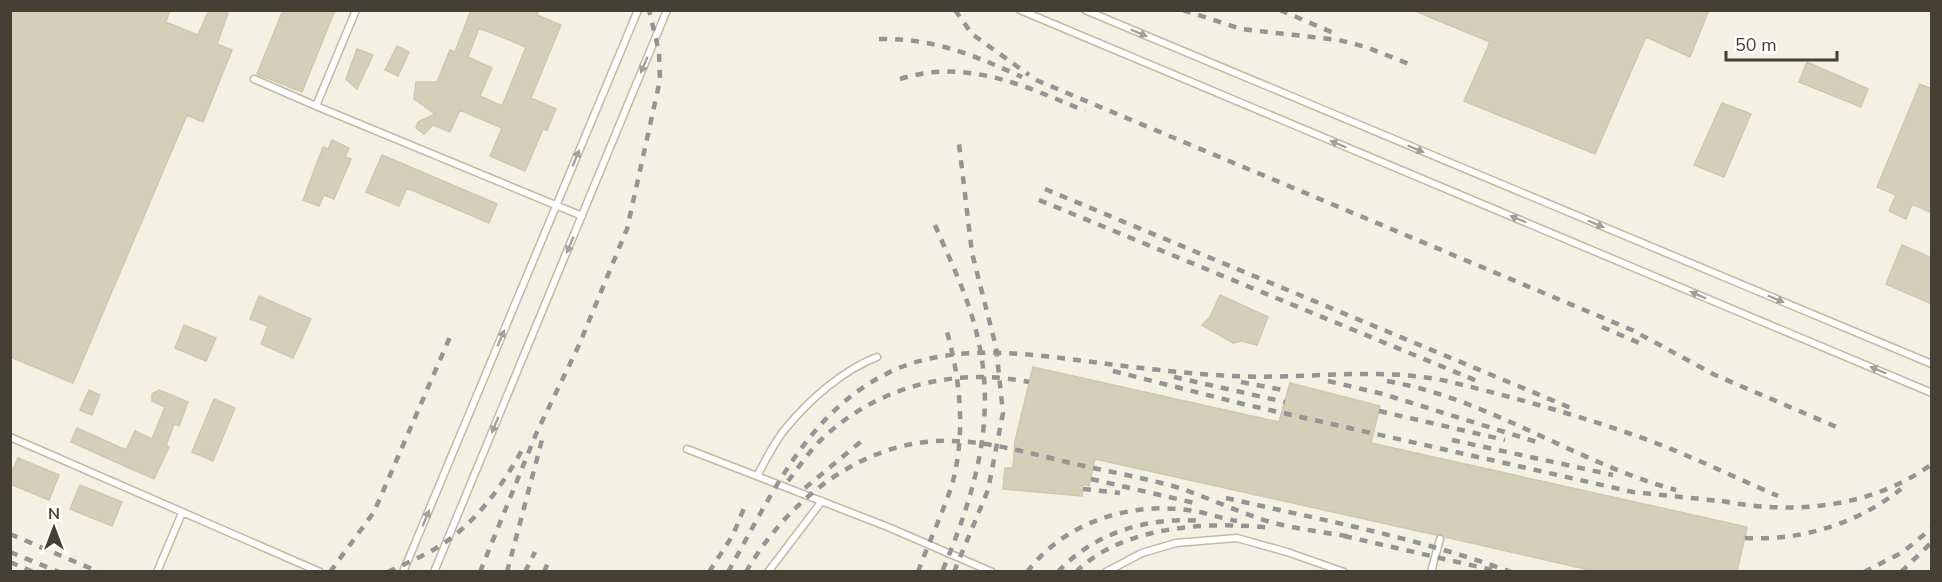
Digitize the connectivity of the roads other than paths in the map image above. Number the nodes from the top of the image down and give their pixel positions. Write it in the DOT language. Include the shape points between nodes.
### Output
graph roads {
  1 [pos="356,10"];
  2 [pos="638,10"];
  3 [pos="667,10"];
  4 [pos="1020,10"];
  5 [pos="1085,10"];
  6 [pos="254,79"];
  7 [pos="316,106"];
  8 [pos="557,205"];
  9 [pos="582,216"];
  10 [pos="877,357"];
  11 [pos="1932,364"];
  12 [pos="1932,393"];
  13 [pos="10,436"];
  14 [pos="687,449"];
  15 [pos="757,476"];
  16 [pos="822,501"];
  17 [pos="182,513"];
  18 [pos="1440,539"];
  19 [pos="157,572"];
  20 [pos="320,572"];
  21 [pos="403,572"];
  22 [pos="434,572"];
  23 [pos="768,572"];
  24 [pos="992,572"];
  25 [pos="1106,572"];
  26 [pos="1344,572"];
  27 [pos="1431,572"];
  1 -- 7 [label="lane"];
  8 -- 2 [label="lane, one-way"];
  3 -- 9 [label="lane, one-way"];
  12 -- 4 [label="lane, one-way"];
  5 -- 11 [label="lane, one-way"];
  6 -- 7 [label="lane"];
  7 -- 8 [label="lane"];
  8 -- 9 [label="lane"];
  21 -- 8 [label="lane, one-way"];
  9 -- 22 [label="lane, one-way"];
  10 -- 15 [label="lane" via="833,383 785,428"];
  13 -- 17 [label="lane"];
  14 -- 15 [label="lane"];
  15 -- 16 [label="lane"];
  16 -- 23 [label="lane"];
  16 -- 24 [label="lane"];
  17 -- 19 [label="lane"];
  17 -- 20 [label="lane"];
  18 -- 27 [label="lane"];
  25 -- 26 [label="lane" via="1142,553 1176,543 1237,538"];
}
